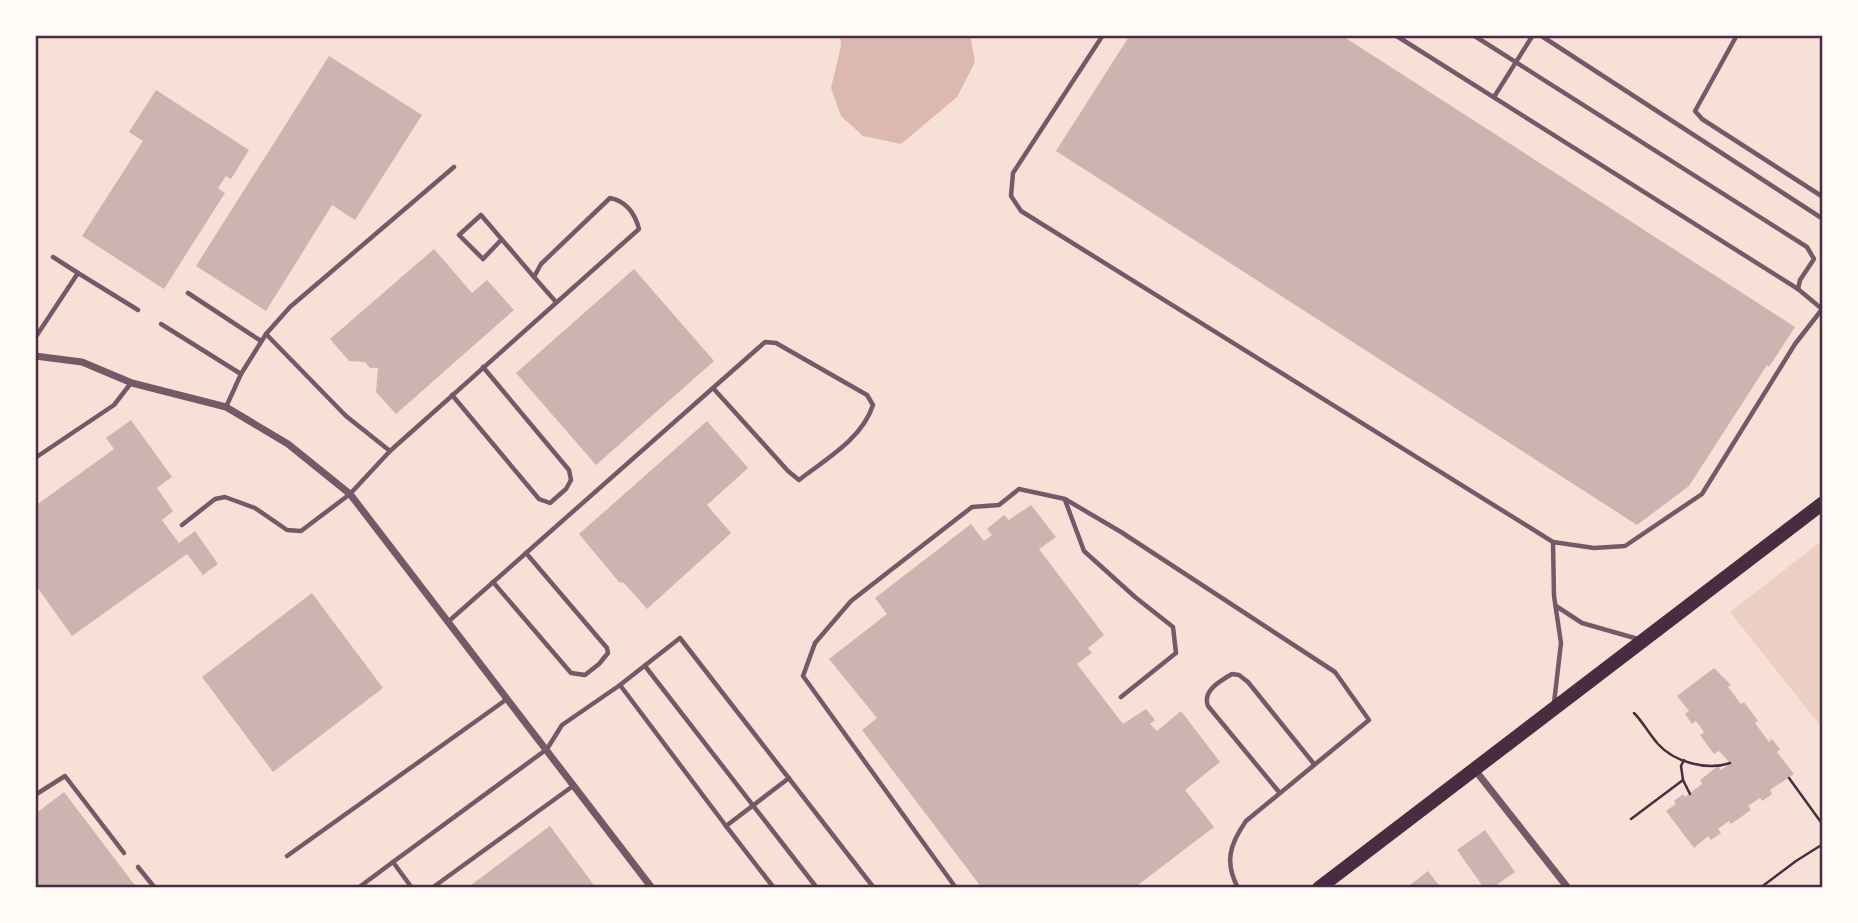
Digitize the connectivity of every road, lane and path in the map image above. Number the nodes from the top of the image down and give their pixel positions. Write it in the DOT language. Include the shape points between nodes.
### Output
graph roads {
  1 [pos="1103,35"];
  2 [pos="1395,35"];
  3 [pos="1473,35"];
  4 [pos="1533,35"];
  5 [pos="1540,35"];
  6 [pos="1737,35"];
  7 [pos="1516,62"];
  8 [pos="1494,97"];
  9 [pos="454,167"];
  10 [pos="1823,197"];
  11 [pos="1823,219"];
  12 [pos="501,240"];
  13 [pos="53,257"];
  14 [pos="78,273"];
  15 [pos="534,277"];
  16 [pos="1798,289"];
  17 [pos="188,293"];
  18 [pos="556,302"];
  19 [pos="1823,308"];
  20 [pos="138,310"];
  21 [pos="161,324"];
  22 [pos="266,334"];
  23 [pos="35,338"];
  24 [pos="261,341"];
  25 [pos="35,356"];
  26 [pos="484,368"];
  27 [pos="240,374"];
  28 [pos="132,383"];
  29 [pos="713,388"];
  30 [pos="452,395"];
  31 [pos="226,407"];
  32 [pos="390,451"];
  33 [pos="35,458"];
  34 [pos="350,494"];
  35 [pos="1065,499"];
  36 [pos="1823,503"];
  37 [pos="182,525"];
  38 [pos="1553,542"];
  39 [pos="526,553"];
  40 [pos="493,582"];
  41 [pos="1556,606"];
  42 [pos="449,621"];
  43 [pos="1644,640"];
  44 [pos="645,666"];
  45 [pos="620,685"];
  46 [pos="1121,697"];
  47 [pos="507,698"];
  48 [pos="1553,711"];
  49 [pos="1634,713"];
  50 [pos="547,749"];
  51 [pos="1679,759"];
  52 [pos="1684,760"];
  53 [pos="1730,763"];
  54 [pos="1314,764"];
  55 [pos="1681,766"];
  56 [pos="1475,770"];
  57 [pos="789,778"];
  58 [pos="1789,778"];
  59 [pos="1683,780"];
  60 [pos="573,785"];
  61 [pos="1279,792"];
  62 [pos="1689,794"];
  63 [pos="35,795"];
  64 [pos="753,805"];
  65 [pos="1631,819"];
  66 [pos="1823,825"];
  67 [pos="726,826"];
  68 [pos="1823,844"];
  69 [pos="124,853"];
  70 [pos="287,856"];
  71 [pos="393,862"];
  72 [pos="138,867"];
  73 [pos="155,888"];
  74 [pos="358,888"];
  75 [pos="412,888"];
  76 [pos="432,888"];
  77 [pos="652,888"];
  78 [pos="774,888"];
  79 [pos="817,888"];
  80 [pos="874,888"];
  81 [pos="956,888"];
  82 [pos="1238,888"];
  83 [pos="1319,888"];
  84 [pos="1568,888"];
  85 [pos="1760,888"];
  1 -- 38 [label="lane" via="1013,173 1011,196 1021,211"];
  2 -- 8 [label="lane"];
  3 -- 7 [label="lane"];
  4 -- 7 [label="lane"];
  5 -- 11 [label="lane"];
  6 -- 10 [label="lane" via="1695,111"];
  7 -- 8 [label="lane"];
  7 -- 16 [label="lane" via="1807,247 1814,259"];
  8 -- 16 [label="lane"];
  9 -- 22 [label="lane" via="290,307"];
  12 -- 12 [label="lane" via="481,215 459,235 483,259"];
  12 -- 15 [label="lane"];
  13 -- 14 [label="lane"];
  14 -- 20 [label="lane"];
  14 -- 23 [label="lane"];
  15 -- 18 [label="lane"];
  15 -- 18 [label="lane" via="541,264 610,198 620,200 635,216 639,229"];
  16 -- 19 [label="lane"];
  17 -- 24 [label="lane"];
  18 -- 26 [label="lane"];
  19 -- 38 [label="lane" via="1795,344 1702,494 1625,546 1594,548"];
  21 -- 27 [label="lane"];
  22 -- 24 [label="lane"];
  22 -- 32 [label="lane" via="346,416"];
  24 -- 27 [label="lane"];
  25 -- 28 [label="street" via="82,362"];
  26 -- 30 [label="lane"];
  26 -- 30 [label="lane" via="569,470 572,480 550,503 539,499"];
  27 -- 31 [label="lane"];
  28 -- 31 [label="street"];
  28 -- 33 [label="lane" via="114,405"];
  29 -- 29 [label="lane" via="765,342 776,343 867,395 873,405 856,435 799,480"];
  29 -- 39 [label="lane"];
  30 -- 32 [label="lane"];
  31 -- 34 [label="street" via="288,444"];
  32 -- 34 [label="lane"];
  34 -- 37 [label="lane" via="302,531 287,530 254,508 225,497 215,499"];
  34 -- 42 [label="street"];
  35 -- 46 [label="lane" via="1084,551 1173,627 1176,653"];
  35 -- 54 [label="lane" via="1335,672 1369,720"];
  35 -- 81 [label="lane" via="1019,489 999,505 972,507 851,601 815,643 803,676"];
  36 -- 43 [label="main road"];
  38 -- 41 [label="lane"];
  39 -- 40 [label="lane"];
  39 -- 40 [label="lane" via="607,648 599,664 584,675 571,673"];
  40 -- 42 [label="lane"];
  41 -- 43 [label="lane" via="1582,623"];
  41 -- 48 [label="lane" via="1561,643"];
  42 -- 47 [label="street"];
  43 -- 48 [label="main road"];
  44 -- 45 [label="lane"];
  44 -- 57 [label="lane" via="680,638"];
  44 -- 64 [label="lane"];
  45 -- 50 [label="lane" via="562,726"];
  45 -- 67 [label="lane"];
  47 -- 50 [label="street"];
  47 -- 70 [label="lane"];
  48 -- 56 [label="main road"];
  49 -- 51 [label="path" via="1659,745"];
  50 -- 60 [label="street"];
  50 -- 71 [label="lane"];
  51 -- 52 [label="path"];
  51 -- 55 [label="path" via="1676,763"];
  52 -- 53 [label="path" via="1712,766"];
  52 -- 55 [label="path"];
  54 -- 61 [label="lane"];
  54 -- 61 [label="lane" via="1248,682 1232,674 1222,680 1207,694 1208,706"];
  55 -- 59 [label="path"];
  56 -- 83 [label="main road"];
  56 -- 84 [label="street"];
  57 -- 64 [label="lane"];
  57 -- 80 [label="lane"];
  58 -- 66 [label="path"];
  59 -- 62 [label="path"];
  59 -- 65 [label="path"];
  60 -- 76 [label="lane"];
  60 -- 77 [label="street"];
  61 -- 82 [label="lane" via="1246,821 1233,840 1230,864"];
  63 -- 69 [label="lane" via="65,776"];
  64 -- 67 [label="lane"];
  64 -- 79 [label="lane"];
  67 -- 78 [label="lane"];
  68 -- 85 [label="path"];
  71 -- 74 [label="lane"];
  71 -- 75 [label="lane"];
  72 -- 73 [label="lane"];
}
